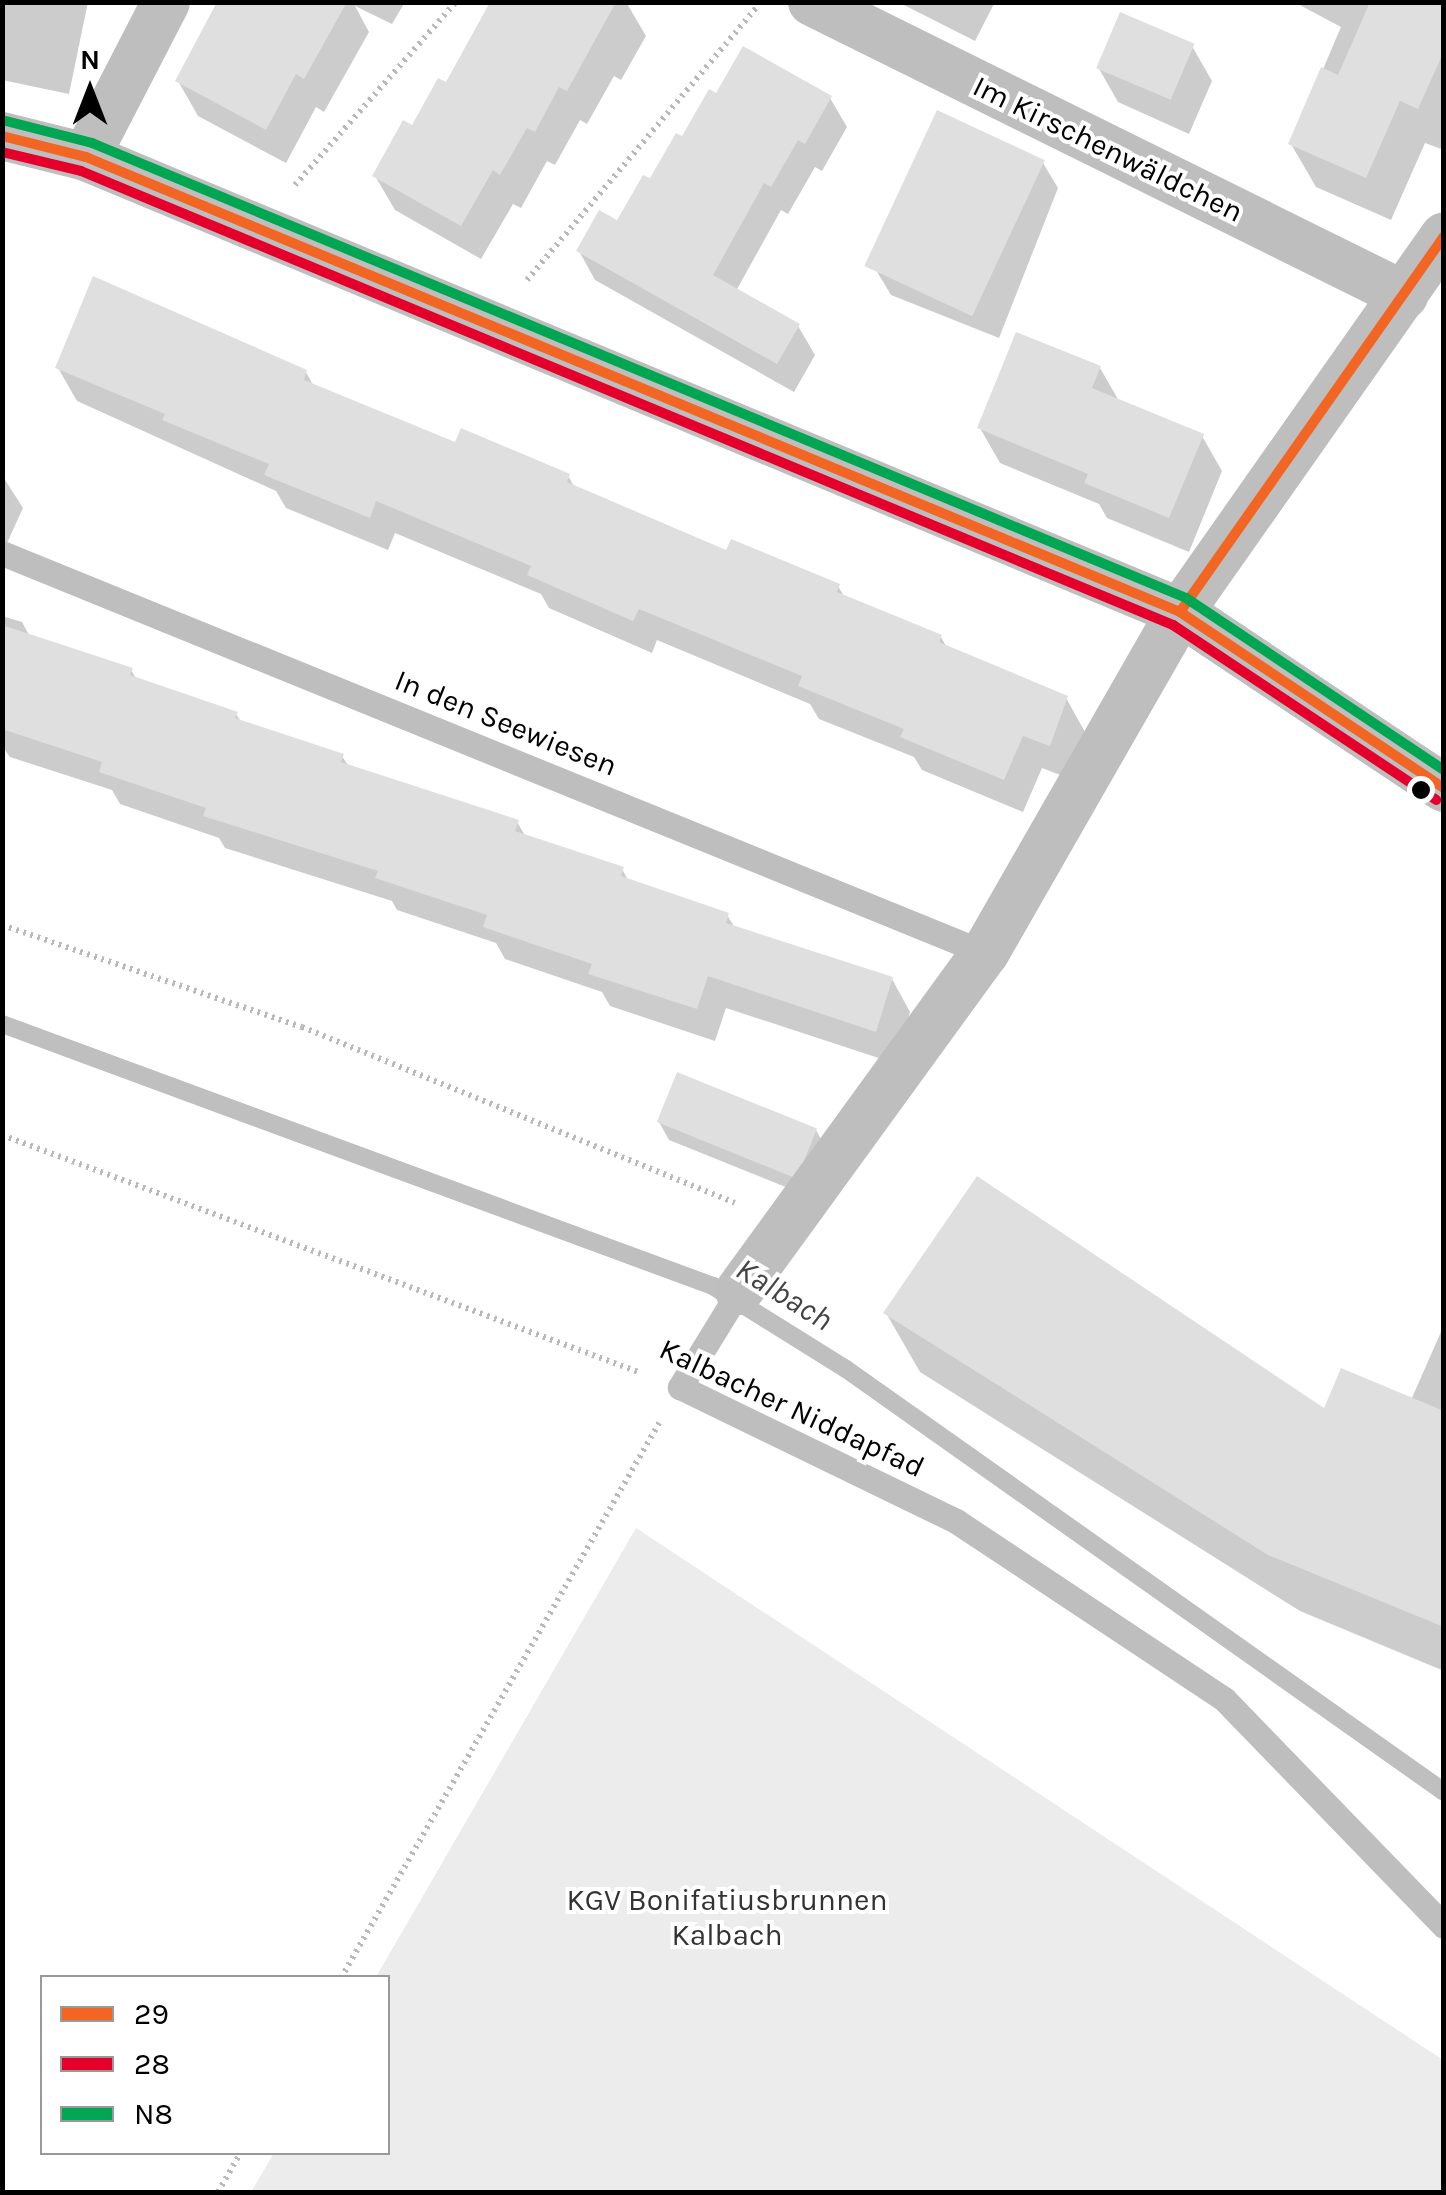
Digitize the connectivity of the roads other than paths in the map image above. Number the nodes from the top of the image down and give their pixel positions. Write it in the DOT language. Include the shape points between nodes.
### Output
graph roads {
  1 [pos="166,2"];
  2 [pos="812,2"];
  3 [pos="2,136"];
  4 [pos="86,157"];
  5 [pos="1444,236"];
  6 [pos="1404,295"];
  7 [pos="2,553"];
  8 [pos="1180,612"];
  9 [pos="1444,788"];
  10 [pos="985,953"];
  11 [pos="739,1291"];
  12 [pos="1444,1926"];
  1 -- 4 [label="street"];
  2 -- 6 [label="street, Im Kirschenwäldchen"];
  3 -- 4 [label="street"];
  4 -- 8 [label="street"];
  5 -- 6 [label="street"];
  6 -- 8 [label="street"];
  7 -- 10 [label="lane, In den Seewiesen"];
  8 -- 9 [label="street"];
  8 -- 10 [label="street"];
  10 -- 11 [label="street"];
  11 -- 12 [label="lane, Kalbacher Niddapfad" via="680,1388 956,1521 1224,1700"];
}
